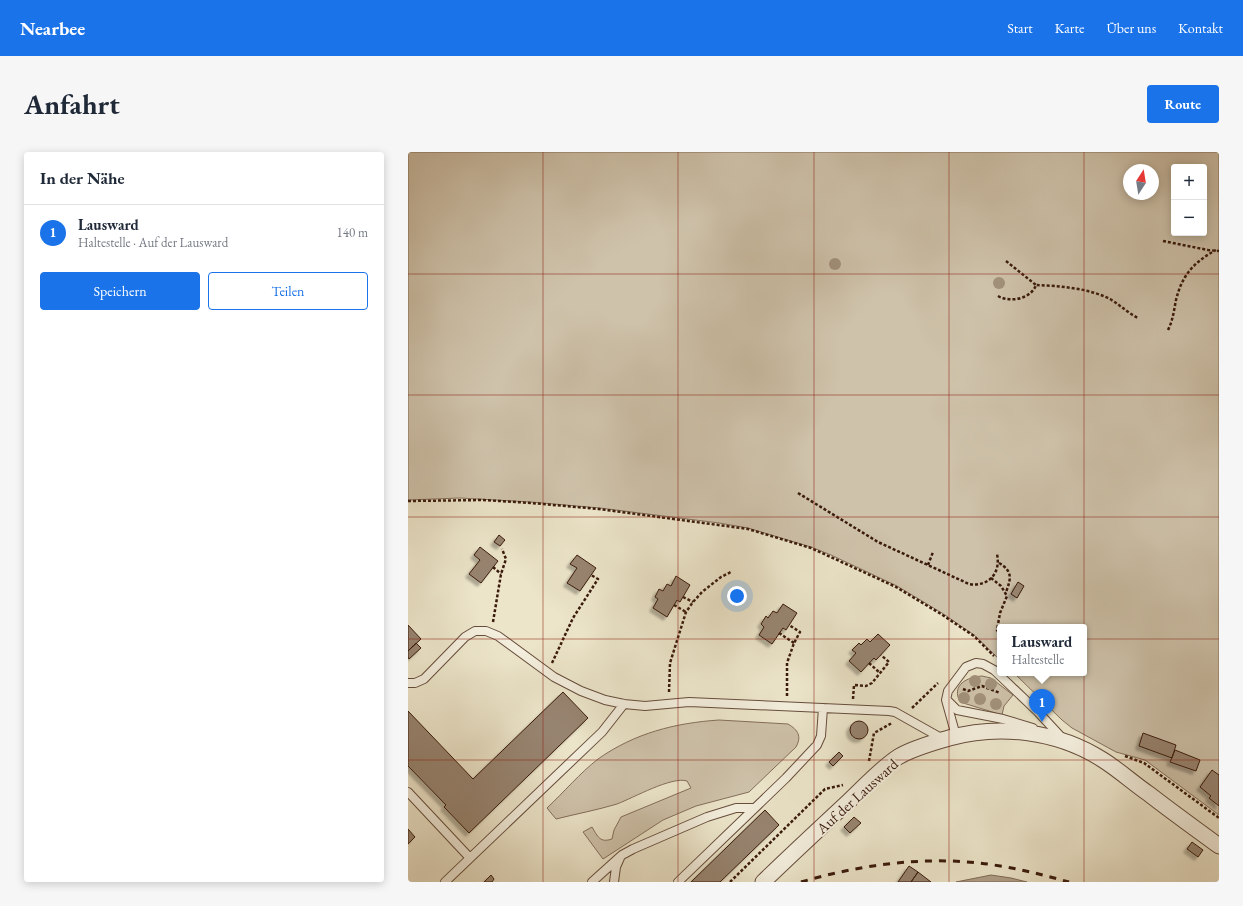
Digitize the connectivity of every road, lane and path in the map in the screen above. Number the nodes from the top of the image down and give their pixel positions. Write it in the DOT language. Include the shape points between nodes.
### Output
graph roads {
  1 [pos="1163,241"];
  2 [pos="1217,251"];
  3 [pos="1006,261"];
  4 [pos="1036,285"];
  5 [pos="998,296"];
  6 [pos="1138,318"];
  7 [pos="1168,330"];
  8 [pos="798,493"];
  9 [pos="408,501"];
  10 [pos="502,549"];
  11 [pos="933,552"];
  12 [pos="997,554"];
  13 [pos="999,563"];
  14 [pos="928,565"];
  15 [pos="493,567"];
  16 [pos="731,572"];
  17 [pos="501,574"];
  18 [pos="591,575"];
  19 [pos="991,578"];
  20 [pos="1006,592"];
  21 [pos="683,597"];
  22 [pos="692,602"];
  23 [pos="674,605"];
  24 [pos="686,612"];
  25 [pos="998,624"];
  26 [pos="789,625"];
  27 [pos="492,633"];
  28 [pos="779,633"];
  29 [pos="794,643"];
  30 [pos="985,647"];
  31 [pos="982,651"];
  32 [pos="881,655"];
  33 [pos="995,657"];
  34 [pos="870,663"];
  35 [pos="547,672"];
  36 [pos="880,673"];
  37 [pos="997,673"];
  38 [pos="1000,676"];
  39 [pos="408,683"];
  40 [pos="954,683"];
  41 [pos="1003,696"];
  42 [pos="946,700"];
  43 [pos="624,704"];
  44 [pos="669,704"];
  45 [pos="786,707"];
  46 [pos="823,708"];
  47 [pos="852,709"];
  48 [pos="902,717"];
  49 [pos="950,738"];
  50 [pos="1066,742"];
  51 [pos="868,763"];
  52 [pos="845,784"];
  53 [pos="408,792"];
  54 [pos="754,808"];
  55 [pos="1219,846"];
  56 [pos="622,855"];
  57 [pos="470,858"];
  58 [pos="445,882"];
  59 [pos="592,882"];
  60 [pos="614,882"];
  61 [pos="678,882"];
  62 [pos="730,882"];
  63 [pos="763,882"];
  1 -- 2 [label="path"];
  2 -- 7 [label="path" via="1203,257 1187,273"];
  3 -- 4 [label="path"];
  4 -- 5 [label="path" via="1031,293 1015,300"];
  4 -- 6 [label="path" via="1073,288 1101,295"];
  8 -- 14 [label="path" via="878,542"];
  9 -- 30 [label="path" via="483,500 531,503 599,509 748,529 811,548 896,587 974,636"];
  10 -- 17 [label="path" via="506,558"];
  11 -- 14 [label="path"];
  12 -- 13 [label="path"];
  13 -- 19 [label="path"];
  13 -- 20 [label="path" via="1010,575"];
  14 -- 19 [label="path" via="969,584 977,585"];
  15 -- 17 [label="path"];
  16 -- 22 [label="path" via="720,577"];
  17 -- 27 [label="path"];
  18 -- 35 [label="path" via="598,579 573,618"];
  19 -- 20 [label="path"];
  20 -- 25 [label="path"];
  21 -- 22 [label="path"];
  22 -- 24 [label="path"];
  23 -- 24 [label="path"];
  24 -- 44 [label="path" via="670,663"];
  26 -- 29 [label="path" via="800,632"];
  27 -- 35 [label="lane"];
  27 -- 39 [label="lane" via="475,631 465,637 424,679"];
  28 -- 29 [label="path"];
  29 -- 45 [label="path" via="787,663"];
  30 -- 31 [label="path"];
  30 -- 33 [label="path"];
  32 -- 36 [label="path" via="889,662"];
  34 -- 36 [label="path"];
  35 -- 43 [label="lane" via="581,691"];
  36 -- 47 [label="path" via="866,686 854,685"];
  37 -- 40 [label="lane" via="983,664 976,664 966,668"];
  38 -- 50 [label="lane"];
  40 -- 41 [label="path" via="968,691 982,686"];
  40 -- 42 [label="lane" via="948,691"];
  40 -- 48 [label="path" via="946,675"];
  42 -- 49 [label="lane"];
  42 -- 50 [label="lane" via="957,710 1003,719 1040,730"];
  43 -- 44 [label="lane"];
  43 -- 57 [label="lane" via="602,732"];
  44 -- 45 [label="lane" via="689,702"];
  45 -- 46 [label="lane"];
  46 -- 47 [label="lane"];
  46 -- 54 [label="lane" via="822,736 817,745"];
  47 -- 48 [label="lane" via="889,711"];
  48 -- 49 [label="lane"];
  48 -- 51 [label="path" via="874,733"];
  49 -- 50 [label="street, Auf der Lausward" via="988,731 1020,732"];
  49 -- 63 [label="street, Auf der Lausward" via="913,750 892,762"];
  50 -- 55 [label="street, Auf der Lausward" via="1103,760"];
  52 -- 62 [label="path" via="825,790"];
  53 -- 57 [label="lane"];
  54 -- 56 [label="lane" via="736,808 707,817"];
  54 -- 61 [label="lane"];
  56 -- 59 [label="lane"];
  56 -- 60 [label="lane" via="616,867"];
  57 -- 58 [label="lane"];
}
